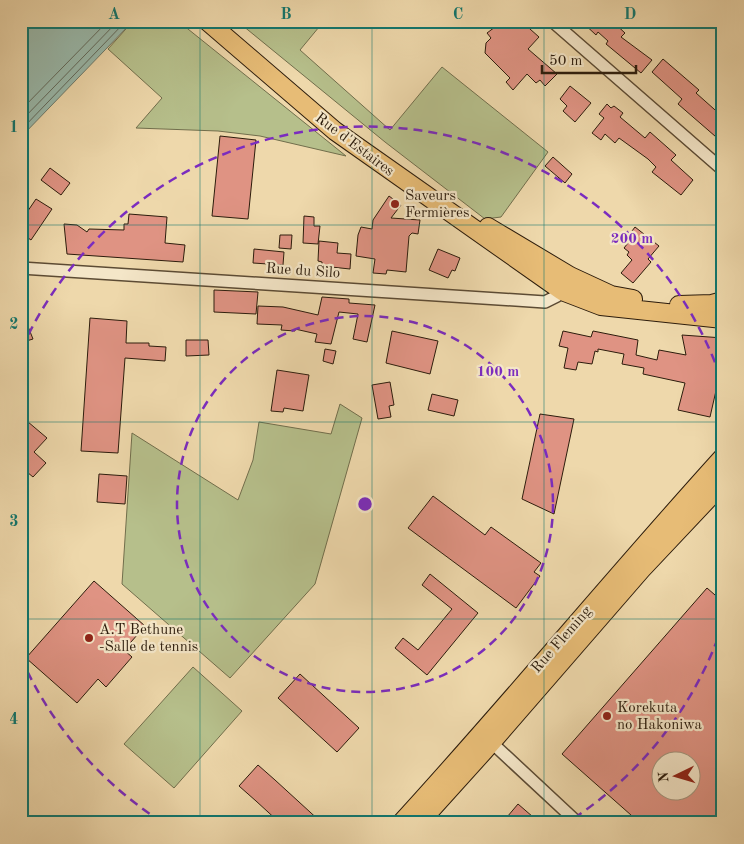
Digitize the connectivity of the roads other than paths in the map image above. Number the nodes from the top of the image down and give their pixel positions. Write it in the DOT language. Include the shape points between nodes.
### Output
graph roads {
  1 [pos="207,21"];
  2 [pos="221,21"];
  3 [pos="552,21"];
  4 [pos="723,170"];
  5 [pos="21,268"];
  6 [pos="566,283"];
  7 [pos="723,301"];
  8 [pos="723,319"];
  9 [pos="723,457"];
  10 [pos="723,484"];
  11 [pos="491,742"];
  12 [pos="401,823"];
  13 [pos="419,823"];
  14 [pos="578,823"];
  1 -- 6 [label="main road, Rue d'Estaires" via="335,131"];
  2 -- 6 [label="main road" via="343,124"];
  3 -- 4 [label="street"];
  5 -- 6 [label="street, Rue du Silo" via="545,302"];
  6 -- 7 [label="main road" via="668,305"];
  6 -- 8 [label="main road" via="601,306"];
  9 -- 12 [label="main road, Rue Fleming"];
  10 -- 11 [label="main road, Rue Fleming" via="641,570"];
  11 -- 13 [label="main road, Rue Fleming"];
  11 -- 14 [label="street"];
}
